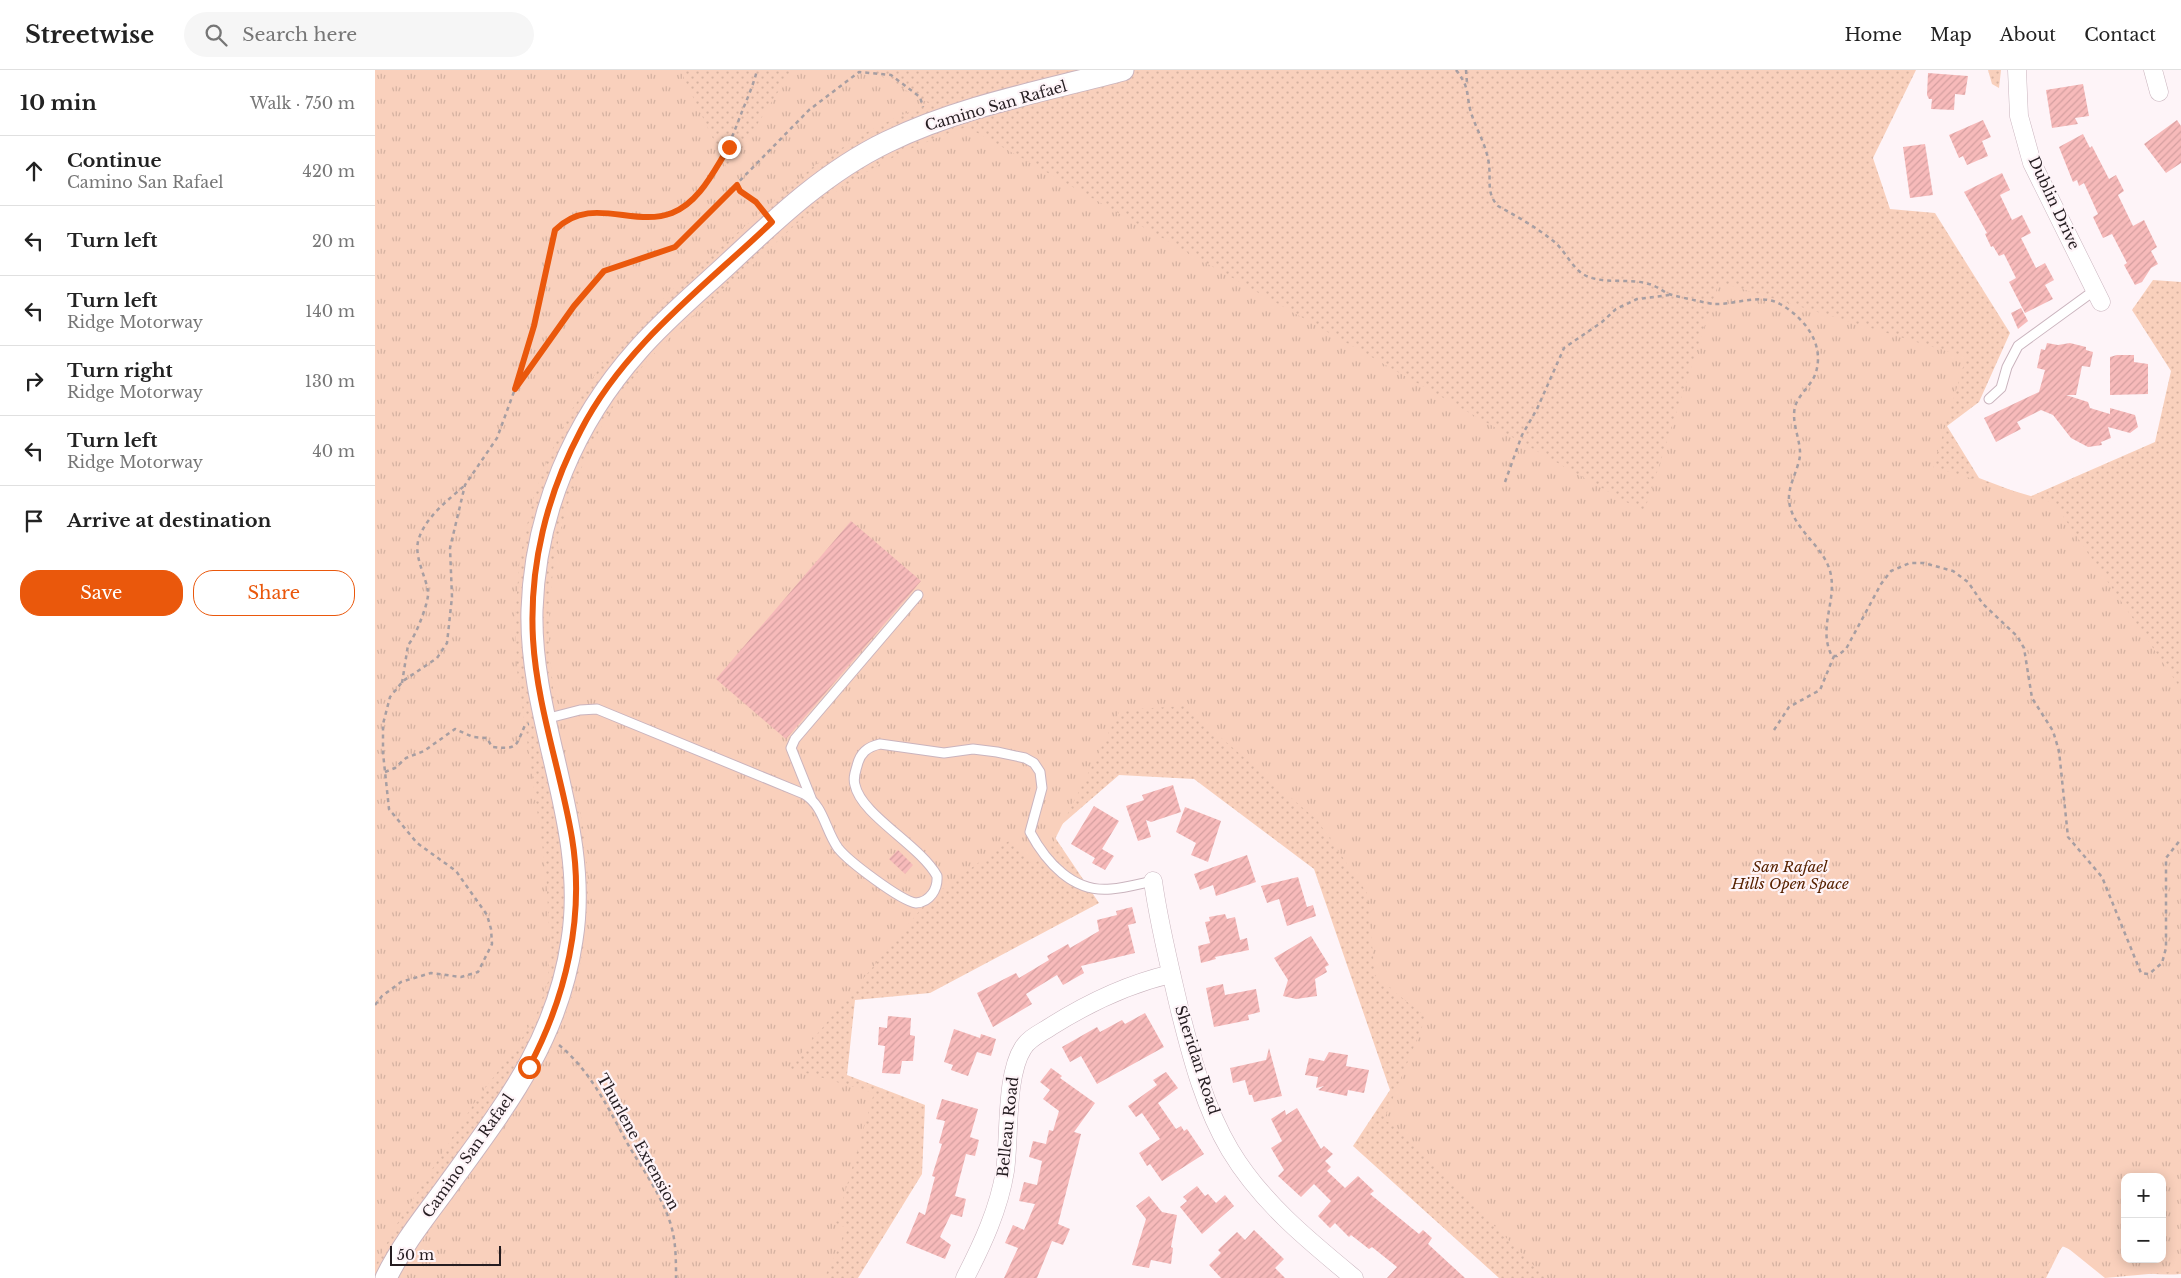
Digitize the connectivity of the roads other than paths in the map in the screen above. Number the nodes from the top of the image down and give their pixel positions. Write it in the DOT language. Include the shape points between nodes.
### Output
graph roads {
  1 [pos="1123,70"];
  2 [pos="2017,70"];
  3 [pos="2153,70"];
  4 [pos="2159,92"];
  5 [pos="2098,296"];
  6 [pos="1989,400"];
  7 [pos="918,594"];
  8 [pos="545,719"];
  9 [pos="811,798"];
  10 [pos="1153,881"];
  11 [pos="1171,974"];
  12 [pos="386,1278"];
  13 [pos="965,1278"];
  14 [pos="1354,1278"];
  1 -- 8 [label="street, Camino San Rafael" via="930,123 889,141 833,173 772,222 641,347 581,428 553,494 535,572 533,639"];
  2 -- 5 [label="street, Dublin Drive" via="2019,116 2032,163"];
  3 -- 4 [label="street"];
  5 -- 6 [label="lane" via="2018,346 2001,388"];
  7 -- 9 [label="lane" via="795,739 791,748"];
  8 -- 9 [label="lane" via="597,709"];
  8 -- 12 [label="street, Camino San Rafael" via="573,841 576,886 572,941 557,1003 544,1038 512,1096 403,1249"];
  9 -- 10 [label="lane" via="838,849 893,891 912,903 920,903 935,891 937,876 925,859 861,798 854,779 862,754 870,746 880,744 944,753 973,749 1025,758 1041,772 1042,788 1030,832 1040,850 1060,873 1074,882 1109,890"];
  10 -- 11 [label="street, Sheridan Road"];
  11 -- 13 [label="street, Belleau Road" via="1119,989 1064,1018 1023,1047 1013,1076 1005,1173 989,1229"];
  11 -- 14 [label="street, Sheridan Road" via="1189,1047 1208,1104 1231,1151 1260,1190 1301,1234"];
}
